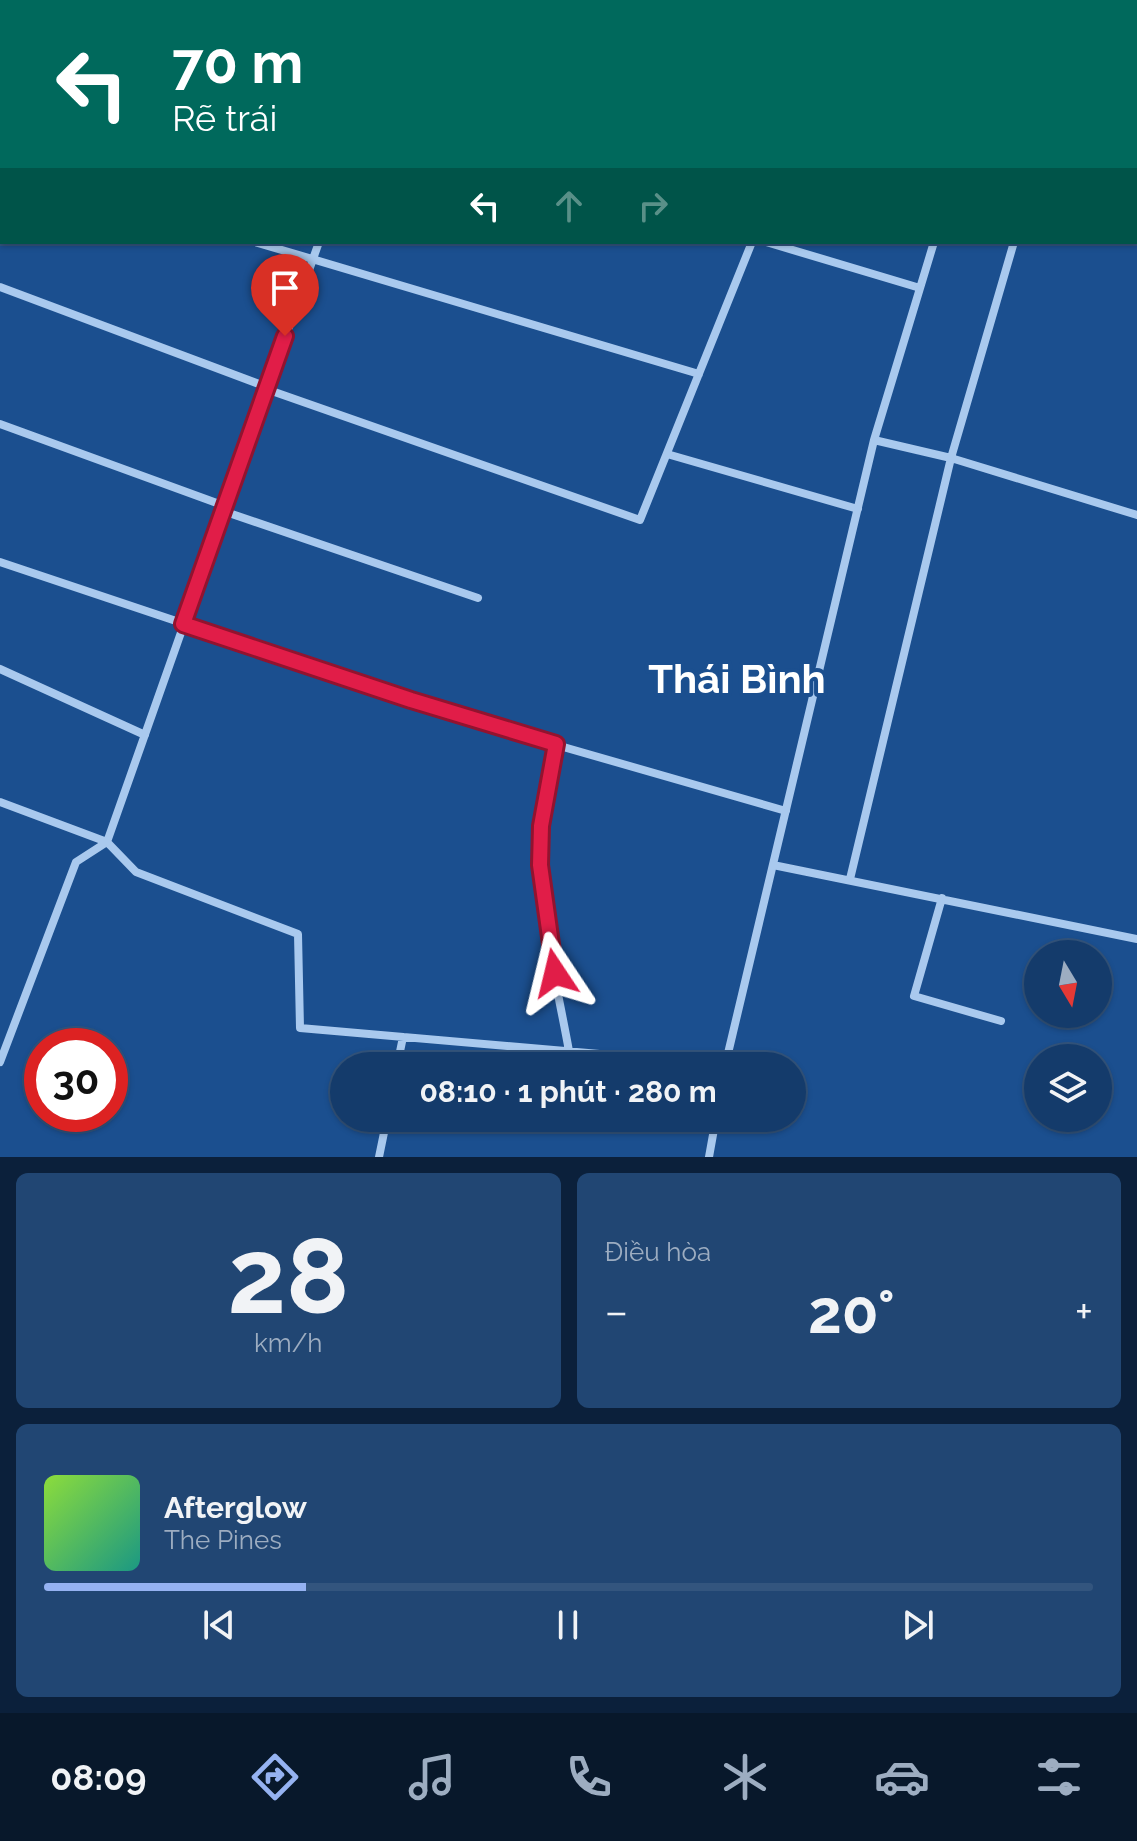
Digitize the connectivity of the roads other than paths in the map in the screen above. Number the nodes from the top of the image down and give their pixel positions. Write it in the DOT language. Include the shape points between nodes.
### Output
graph roads {
  1 [pos="261,244"];
  2 [pos="318,244"];
  3 [pos="751,244"];
  4 [pos="773,244"];
  5 [pos="933,244"];
  6 [pos="1013,244"];
  7 [pos="312,261"];
  8 [pos="0,287"];
  9 [pos="920,288"];
  10 [pos="699,374"];
  11 [pos="267,388"];
  12 [pos="0,424"];
  13 [pos="874,440"];
  14 [pos="667,454"];
  15 [pos="951,458"];
  16 [pos="224,509"];
  17 [pos="858,509"];
  18 [pos="1137,515"];
  19 [pos="0,562"];
  20 [pos="478,598"];
  21 [pos="183,624"];
  22 [pos="0,669"];
  23 [pos="145,735"];
  24 [pos="556,744"];
  25 [pos="0,802"];
  26 [pos="786,811"];
  27 [pos="107,842"];
  28 [pos="773,865"];
  29 [pos="850,879"];
  30 [pos="942,898"];
  31 [pos="1137,939"];
  32 [pos="1001,1021"];
  33 [pos="403,1037"];
  34 [pos="569,1051"];
  35 [pos="400,1052"];
  36 [pos="579,1052"];
  37 [pos="729,1052"];
  38 [pos="0,1062"];
  39 [pos="384,1132"];
  40 [pos="713,1132"];
  41 [pos="379,1157"];
  42 [pos="709,1157"];
  1 -- 7 [label="street"];
  2 -- 7 [label="street"];
  3 -- 10 [label="street"];
  4 -- 9 [label="street"];
  5 -- 9 [label="street"];
  6 -- 15 [label="street"];
  7 -- 10 [label="street"];
  7 -- 11 [label="street"];
  8 -- 11 [label="street"];
  9 -- 13 [label="street"];
  10 -- 14 [label="street"];
  11 -- 14 [label="street" via="640,520"];
  11 -- 16 [label="street"];
  12 -- 16 [label="street"];
  13 -- 15 [label="street"];
  13 -- 17 [label="street"];
  14 -- 17 [label="street"];
  15 -- 18 [label="street"];
  15 -- 29 [label="street"];
  16 -- 20 [label="street"];
  16 -- 21 [label="street"];
  17 -- 26 [label="street"];
  19 -- 21 [label="street"];
  21 -- 23 [label="street"];
  21 -- 24 [label="street"];
  22 -- 23 [label="street"];
  23 -- 27 [label="street"];
  24 -- 26 [label="street"];
  24 -- 34 [label="street" via="541,826 540,865"];
  25 -- 27 [label="street"];
  26 -- 28 [label="street"];
  27 -- 33 [label="street" via="136,872 298,934 300,1028"];
  27 -- 38 [label="street" via="76,862"];
  28 -- 29 [label="street"];
  28 -- 37 [label="street"];
  29 -- 30 [label="street"];
  30 -- 31 [label="street"];
  30 -- 32 [label="street" via="914,996"];
  33 -- 34 [label="street"];
  33 -- 35 [label="street"];
  34 -- 36 [label="street"];
  39 -- 41 [label="street"];
  40 -- 42 [label="street"];
}
